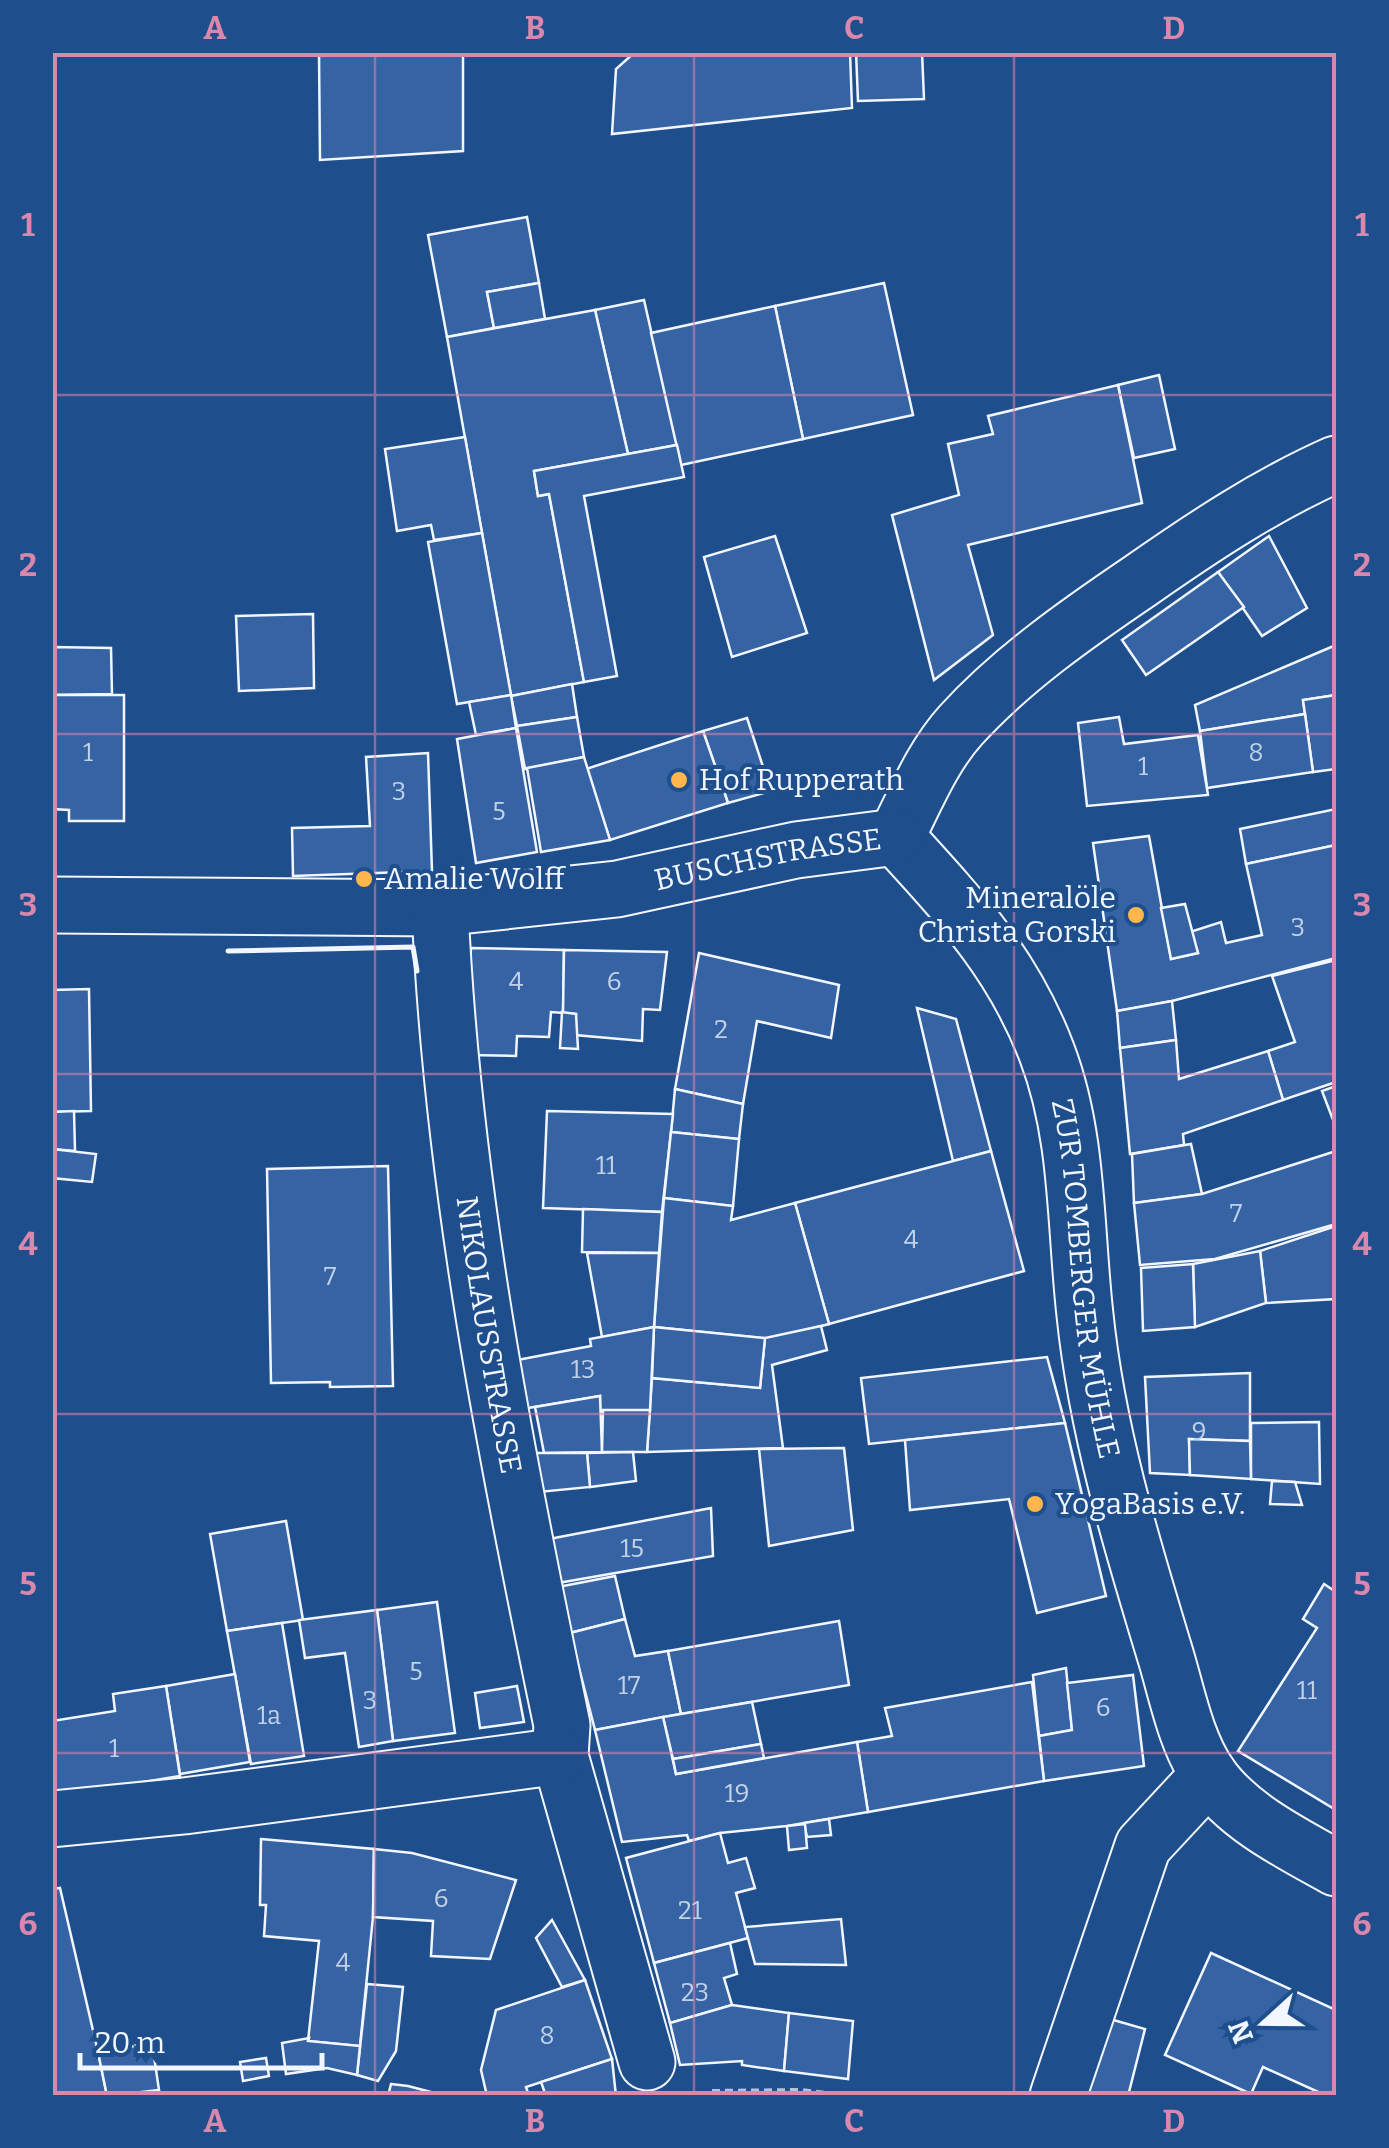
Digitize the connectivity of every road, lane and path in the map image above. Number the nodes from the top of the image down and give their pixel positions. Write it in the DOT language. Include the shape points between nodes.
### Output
graph roads {
  1 [pos="1336,464"];
  2 [pos="896,837"];
  3 [pos="52,905"];
  4 [pos="440,908"];
  5 [pos="560,1756"];
  6 [pos="1209,1775"];
  7 [pos="52,1819"];
  8 [pos="1336,1868"];
  9 [pos="647,2062"];
  10 [pos="696,2096"];
  11 [pos="842,2096"];
  12 [pos="1058,2096"];
  1 -- 2 [label="street, BUSCHSTRASSE" via="1248,508 1015,674 936,757"];
  2 -- 4 [label="street, BUSCHSTRASSE" via="796,850 617,889"];
  2 -- 6 [label="street, ZUR TOMBERGER MÜHLE" via="1004,964 1047,1052 1072,1152 1103,1436 1189,1735"];
  3 -- 4 [label="street, BUSCHSTRASSE"];
  4 -- 5 [label="street, NIKOLAUSSTRASSE" via="449,1059 489,1354 562,1725"];
  5 -- 7 [label="street"];
  5 -- 9 [label="street, NIKOLAUSSTRASSE"];
  6 -- 8 [label="street, ZUR TOMBERGER MÜHLE" via="1242,1810"];
  6 -- 12 [label="street" via="1143,1846"];
  10 -- 11 [label="path" via="721,2090"];
}
